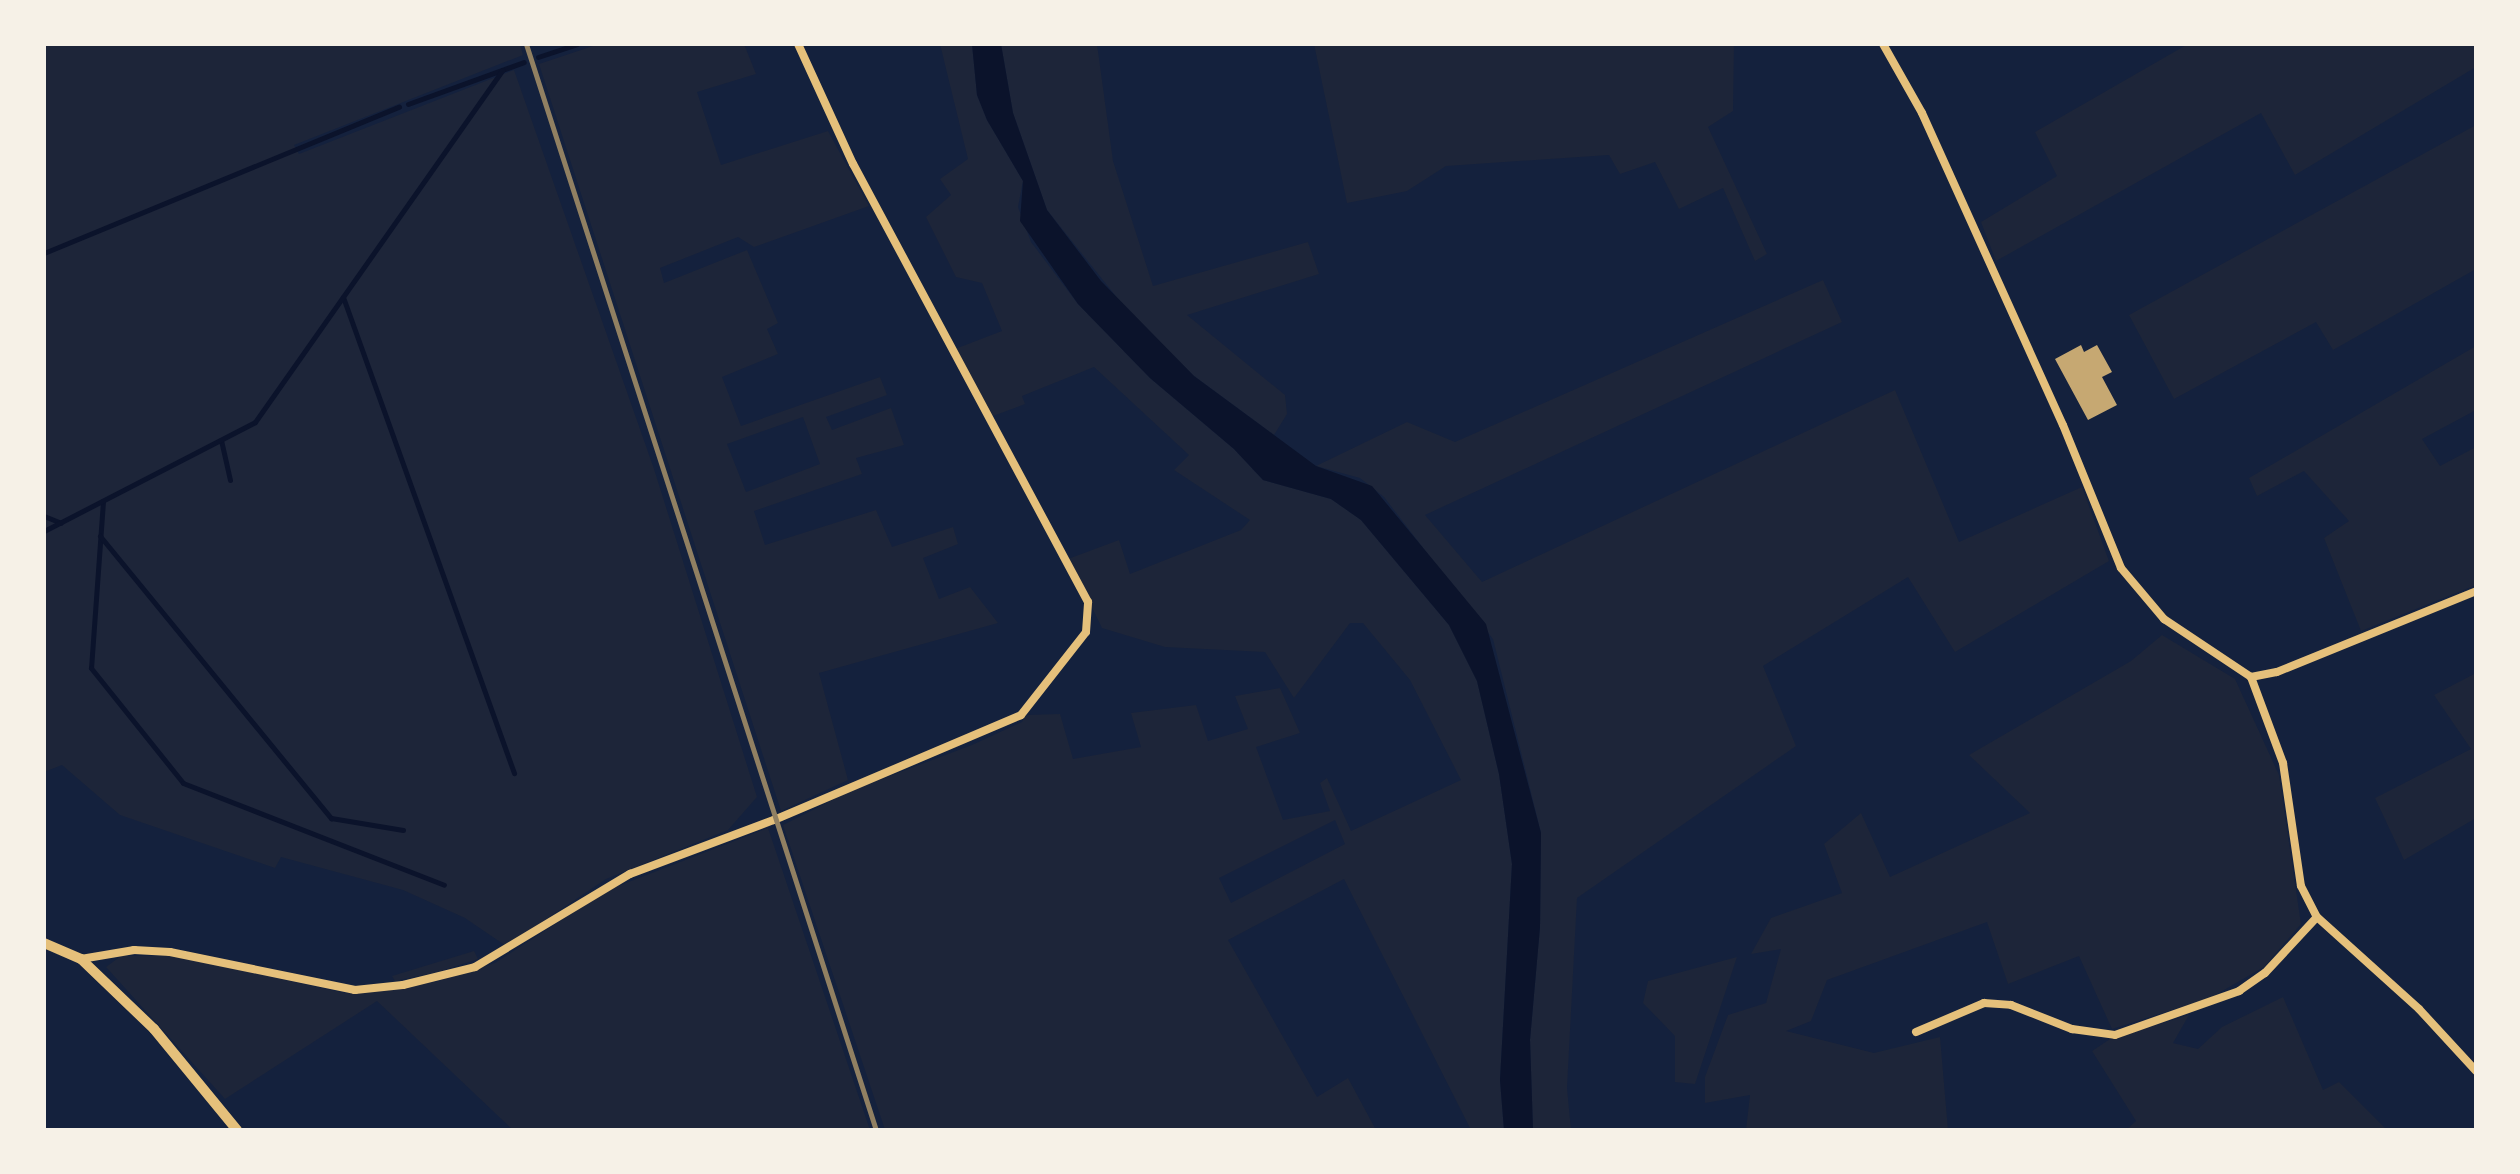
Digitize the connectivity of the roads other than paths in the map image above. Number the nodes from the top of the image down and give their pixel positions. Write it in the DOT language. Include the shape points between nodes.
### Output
graph roads {
  1 [pos="798,44"];
  2 [pos="1883,44"];
  3 [pos="2476,591"];
  4 [pos="2251,677"];
  5 [pos="2317,917"];
  6 [pos="44,943"];
  7 [pos="81,959"];
  8 [pos="1916,1032"];
  9 [pos="2476,1071"];
  10 [pos="237,1130"];
  1 -- 7 [label="street" via="859,177 1088,602 1086,632 1021,715 774,820 630,874 475,967 355,990 170,952 134,950"];
  2 -- 4 [label="street" via="1922,113 2038,368 2121,568 2164,619"];
  3 -- 4 [label="street" via="2277,672"];
  4 -- 5 [label="street" via="2283,763 2301,886"];
  5 -- 8 [label="street" via="2265,973 2239,991 2115,1035 2072,1029 2011,1005 1984,1003"];
  5 -- 9 [label="street" via="2419,1009"];
  6 -- 7 [label="street"];
  7 -- 10 [label="street" via="172,1048"];
}
